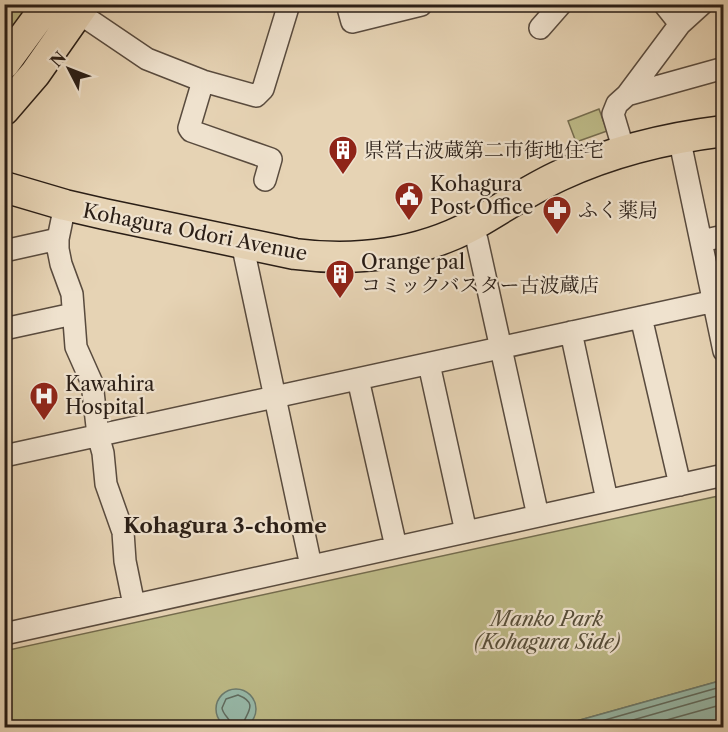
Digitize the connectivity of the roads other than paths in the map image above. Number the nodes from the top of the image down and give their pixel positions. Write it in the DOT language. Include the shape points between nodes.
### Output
graph roads {
  1 [pos="48,4"];
  2 [pos="289,4"];
  3 [pos="347,4"];
  4 [pos="561,4"];
  5 [pos="664,4"];
  6 [pos="702,4"];
  7 [pos="422,5"];
  8 [pos="82,9"];
  9 [pos="680,24"];
  10 [pos="540,28"];
  11 [pos="4,64"];
  12 [pos="723,68"];
  13 [pos="203,81"];
  14 [pos="627,95"];
  15 [pos="4,110"];
  16 [pos="723,131"];
  17 [pos="679,137"];
  18 [pos="624,151"];
  19 [pos="265,180"];
  20 [pos="8,184"];
  21 [pos="65,205"];
  22 [pos="471,226"];
  23 [pos="723,236"];
  24 [pos="58,239"];
  25 [pos="701,241"];
  26 [pos="242,243"];
  27 [pos="4,251"];
  28 [pos="718,300"];
  29 [pos="73,314"];
  30 [pos="640,317"];
  31 [pos="4,329"];
  32 [pos="571,332"];
  33 [pos="500,347"];
  34 [pos="723,351"];
  35 [pos="429,364"];
  36 [pos="358,379"];
  37 [pos="274,397"];
  38 [pos="98,435"];
  39 [pos="4,456"];
  40 [pos="723,475"];
  41 [pos="680,485"];
  42 [pos="608,500"];
  43 [pos="538,516"];
  44 [pos="466,532"];
  45 [pos="396,547"];
  46 [pos="311,566"];
  47 [pos="134,605"];
  48 [pos="4,634"];
  1 -- 11 [label="highway"];
  2 -- 13 [label="street" via="261,93 256,96"];
  3 -- 7 [label="street" via="352,22"];
  4 -- 10 [label="street"];
  5 -- 9 [label="street"];
  6 -- 9 [label="street"];
  8 -- 13 [label="street" via="147,59"];
  8 -- 15 [label="highway"];
  9 -- 14 [label="street"];
  12 -- 14 [label="street"];
  13 -- 19 [label="street" via="190,131 271,159"];
  14 -- 18 [label="street" via="613,114"];
  16 -- 17 [label="highway, Kohagura Odori Avenue"];
  17 -- 18 [label="highway, Kohagura Odori Avenue"];
  17 -- 25 [label="street"];
  18 -- 22 [label="highway, Kohagura Odori Avenue" via="544,183"];
  20 -- 21 [label="highway, Kohagura Odori Avenue"];
  21 -- 24 [label="street"];
  21 -- 26 [label="highway, Kohagura Odori Avenue"];
  22 -- 26 [label="highway, Kohagura Odori Avenue" via="422,245 359,257 310,256"];
  22 -- 33 [label="street"];
  23 -- 25 [label="street"];
  24 -- 27 [label="street"];
  24 -- 29 [label="street"];
  25 -- 28 [label="street"];
  26 -- 37 [label="street"];
  28 -- 30 [label="street"];
  28 -- 34 [label="street"];
  29 -- 31 [label="street"];
  29 -- 38 [label="street" via="76,347 92,383"];
  30 -- 32 [label="street"];
  30 -- 41 [label="street"];
  32 -- 33 [label="street"];
  32 -- 42 [label="street"];
  33 -- 35 [label="street"];
  33 -- 43 [label="street"];
  35 -- 36 [label="street"];
  35 -- 44 [label="street"];
  36 -- 37 [label="street"];
  36 -- 45 [label="street"];
  37 -- 38 [label="street"];
  37 -- 46 [label="street"];
  38 -- 39 [label="street"];
  38 -- 47 [label="street" via="106,484 123,532"];
  40 -- 41 [label="street"];
  41 -- 42 [label="street"];
  42 -- 43 [label="street"];
  43 -- 44 [label="street"];
  44 -- 45 [label="street"];
  45 -- 46 [label="street"];
  46 -- 47 [label="street"];
  47 -- 48 [label="street"];
}
